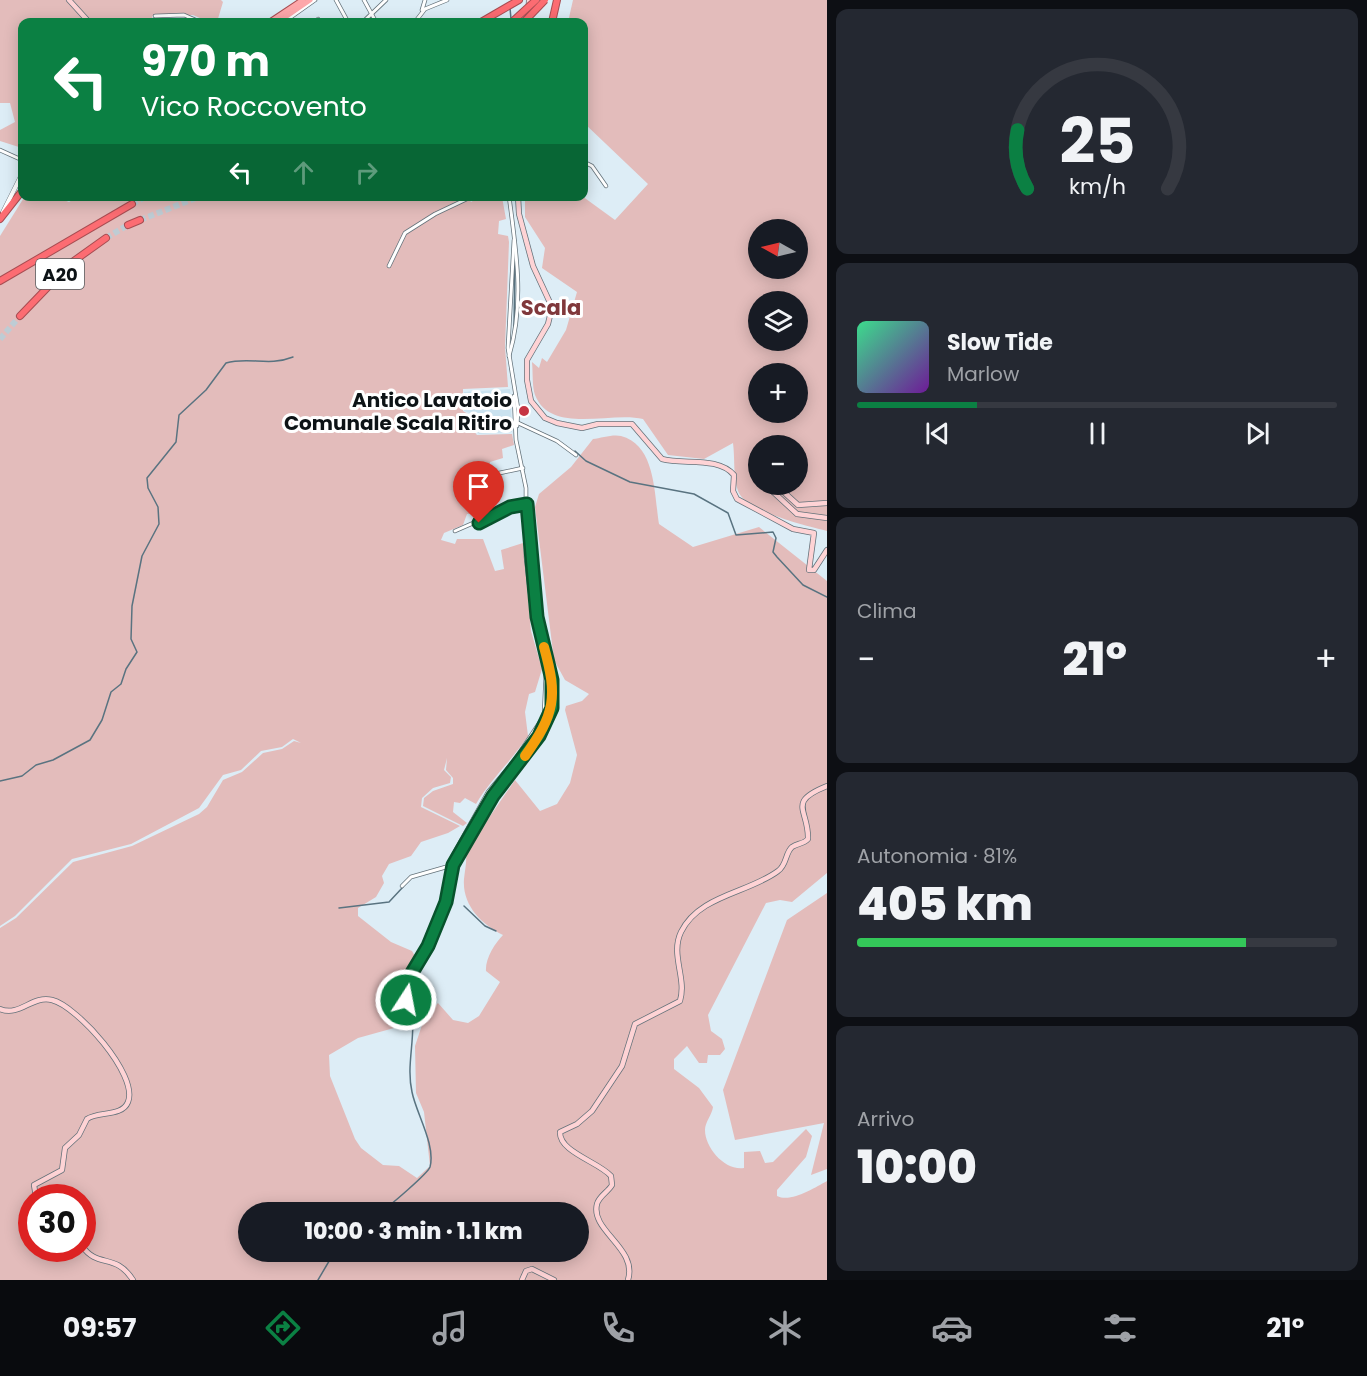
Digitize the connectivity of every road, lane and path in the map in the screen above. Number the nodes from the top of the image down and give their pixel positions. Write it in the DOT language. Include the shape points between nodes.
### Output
graph roads {
  1 [pos="69,0"];
  2 [pos="303,0"];
  3 [pos="310,0"];
  4 [pos="315,0"];
  5 [pos="336,0"];
  6 [pos="364,0"];
  7 [pos="386,0"];
  8 [pos="425,0"];
  9 [pos="447,0"];
  10 [pos="519,0"];
  11 [pos="529,0"];
  12 [pos="536,0"];
  13 [pos="546,0"];
  14 [pos="558,0"];
  15 [pos="422,12"];
  16 [pos="372,14"];
  17 [pos="155,16"];
  18 [pos="85,18"];
  19 [pos="191,18"];
  20 [pos="276,18"];
  21 [pos="284,18"];
  22 [pos="290,18"];
  23 [pos="346,18"];
  24 [pos="368,18"];
  25 [pos="374,18"];
  26 [pos="418,18"];
  27 [pos="488,18"];
  28 [pos="516,18"];
  29 [pos="527,18"];
  30 [pos="530,18"];
  31 [pos="553,18"];
  32 [pos="0,150"];
  33 [pos="18,158"];
  34 [pos="588,164"];
  35 [pos="18,182"];
  36 [pos="606,186"];
  37 [pos="18,196"];
  38 [pos="462,201"];
  39 [pos="514,201"];
  40 [pos="518,201"];
  41 [pos="510,203"];
  42 [pos="132,204"];
  43 [pos="518,208"];
  44 [pos="511,210"];
  45 [pos="0,218"];
  46 [pos="140,220"];
  47 [pos="128,225"];
  48 [pos="106,238"];
  49 [pos="514,240"];
  50 [pos="389,266"];
  51 [pos="0,280"];
  52 [pos="20,316"];
  53 [pos="509,358"];
  54 [pos="516,422"];
  55 [pos="576,455"];
  56 [pos="523,468"];
  57 [pos="495,474"];
  58 [pos="776,495"];
  59 [pos="786,495"];
  60 [pos="827,503"];
  61 [pos="527,504"];
  62 [pos="827,518"];
  63 [pos="527,520"];
  64 [pos="456,531"];
  65 [pos="827,550"];
  66 [pos="546,680"];
  67 [pos="552,680"];
  68 [pos="827,786"];
  69 [pos="453,865"];
  70 [pos="402,886"];
  71 [pos="408,1008"];
  72 [pos="0,1009"];
  73 [pos="36,1184"];
  74 [pos="96,1258"];
  75 [pos="133,1280"];
  76 [pos="522,1280"];
  77 [pos="554,1280"];
  78 [pos="628,1280"];
  1 -- 18 [label="main road"];
  2 -- 20 [label="main road"];
  3 -- 21 [label="main road"];
  4 -- 22 [label="street"];
  5 -- 23 [label="street"];
  6 -- 16 [label="street"];
  7 -- 16 [label="street"];
  8 -- 15 [label="street"];
  9 -- 15 [label="street"];
  10 -- 27 [label="highway"];
  11 -- 29 [label="main road"];
  12 -- 28 [label="highway, bridge"];
  13 -- 30 [label="highway, bridge"];
  14 -- 31 [label="highway"];
  15 -- 26 [label="street"];
  16 -- 24 [label="street"];
  16 -- 25 [label="street"];
  17 -- 19 [label="street"];
  32 -- 33 [label="street"];
  34 -- 36 [label="street"];
  35 -- 45 [label="street"];
  37 -- 45 [label="highway"];
  38 -- 50 [label="street" via="405,233"];
  39 -- 41 [label="street"];
  40 -- 43 [label="main road"];
  41 -- 44 [label="street"];
  42 -- 51 [label="highway, A20"];
  43 -- 44 [label="street"];
  43 -- 65 [label="main road" via="534,269 552,307 546,329 527,358 529,396 547,419 587,427 631,424 662,459 728,470 734,475 734,493 739,500 793,529 814,533 810,570 814,570"];
  44 -- 49 [label="street"];
  46 -- 47 [label="highway"];
  48 -- 52 [label="highway, A20" via="71,263"];
  49 -- 53 [label="street"];
  49 -- 53 [label="street" via="518,324"];
  53 -- 54 [label="street"];
  54 -- 55 [label="street" via="557,441"];
  54 -- 56 [label="street"];
  56 -- 57 [label="street"];
  56 -- 61 [label="street"];
  58 -- 62 [label="main road" via="795,513"];
  59 -- 60 [label="main road" via="798,504"];
  61 -- 63 [label="street"];
  61 -- 64 [label="street" via="510,507"];
  63 -- 66 [label="street" via="526,557 532,610"];
  63 -- 67 [label="street" via="537,617"];
  66 -- 67 [label="street"];
  66 -- 69 [label="street" via="543,721 484,798 453,855"];
  67 -- 69 [label="street" via="547,723 493,796"];
  68 -- 78 [label="main road" via="810,793 804,801 802,815 808,838 791,849 781,870 717,900 686,924 677,952 680,1001 635,1024 622,1066 592,1111 560,1132 560,1139 572,1150 612,1178 611,1187 598,1200 597,1211 603,1226 626,1256"];
  69 -- 70 [label="street" via="411,877"];
  69 -- 71 [label="street" via="446,902 406,985"];
  72 -- 73 [label="main road" via="12,1012 38,999 55,1000 92,1032 122,1068 128,1083 127,1105 87,1119 79,1135 65,1148 62,1170"];
  74 -- 75 [label="main road" via="118,1263"];
  76 -- 77 [label="main road" via="524,1273 532,1269"];
}
